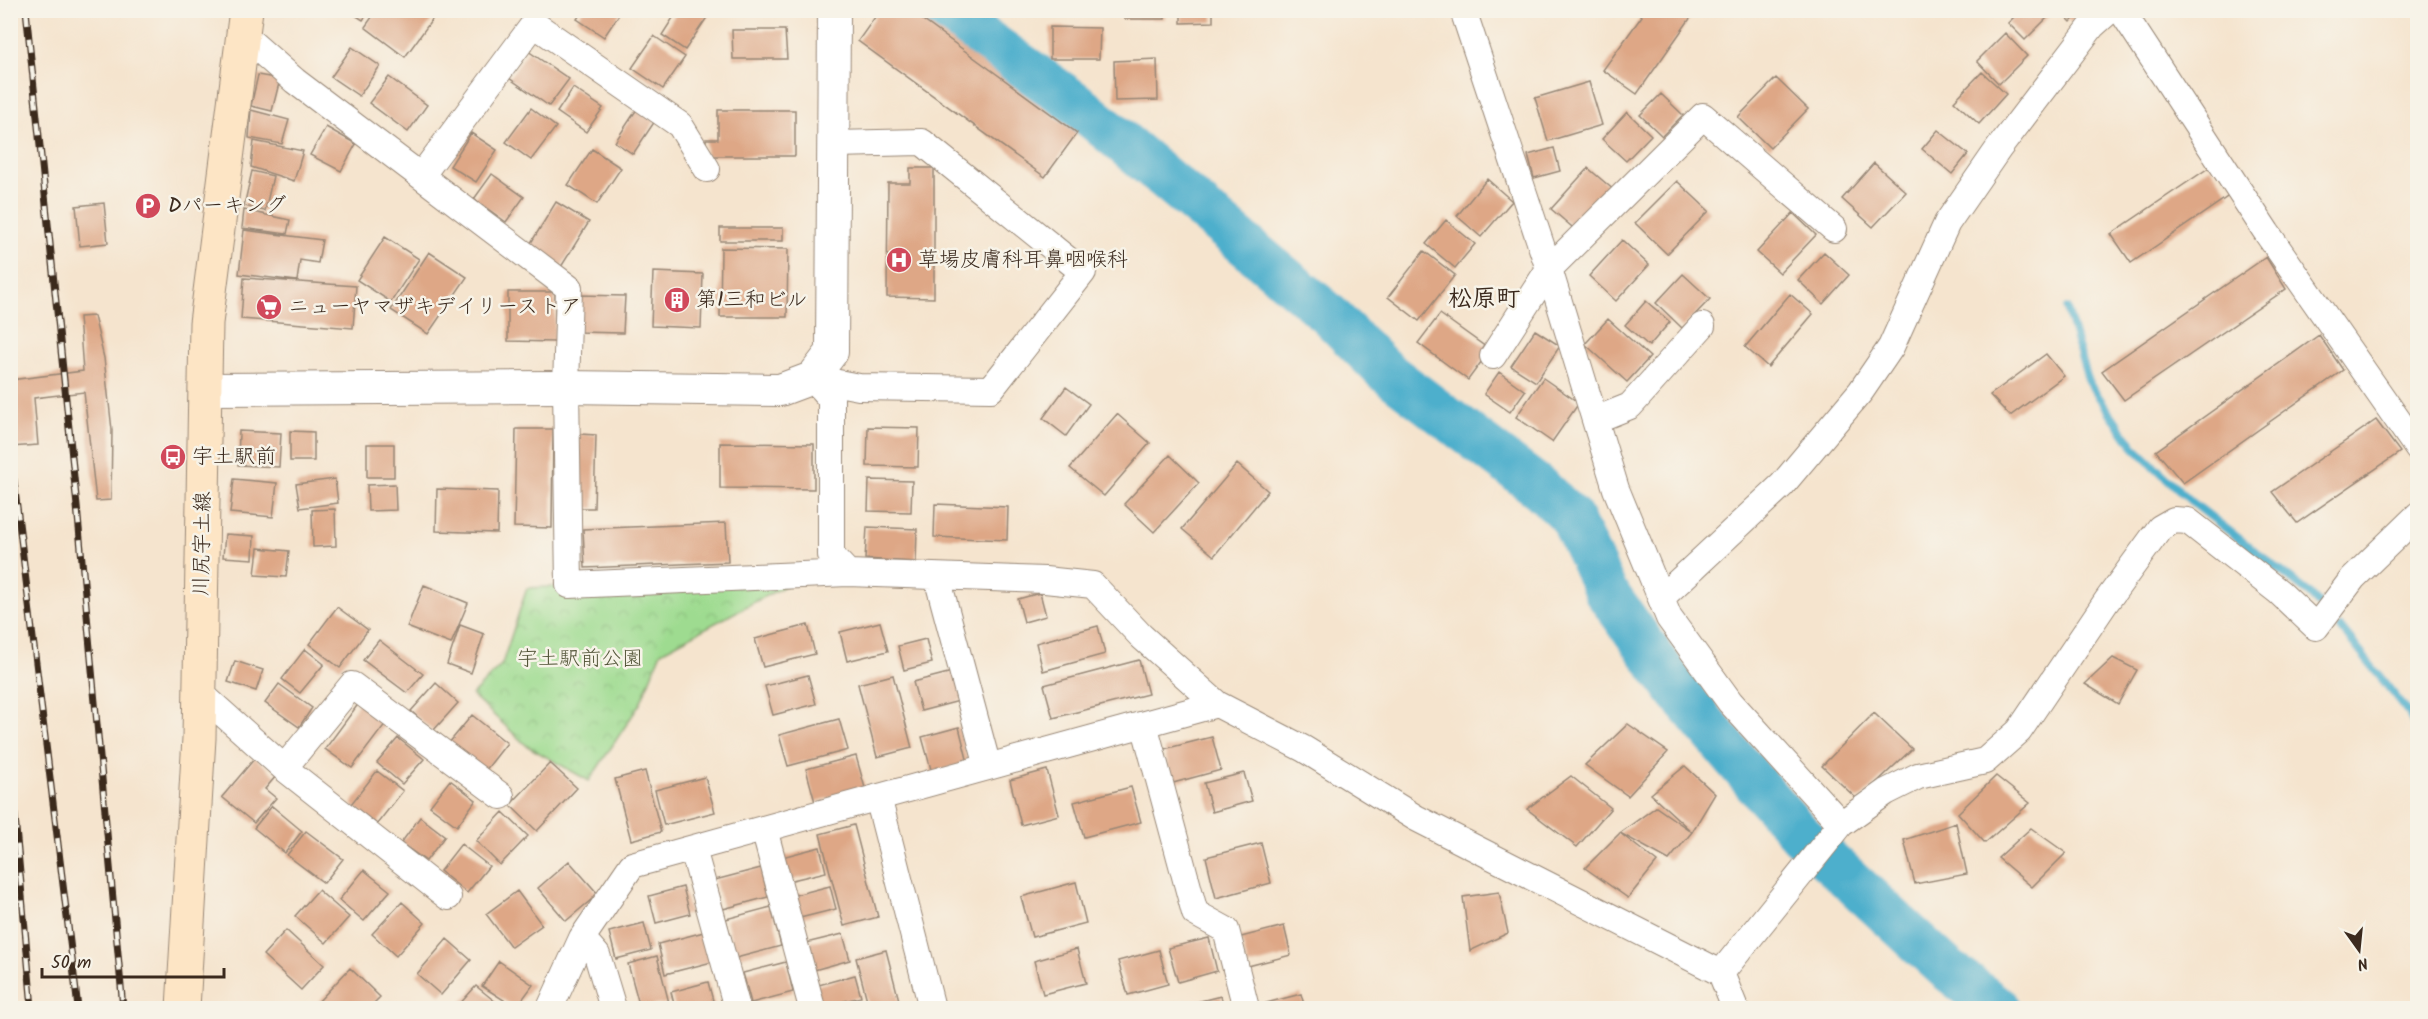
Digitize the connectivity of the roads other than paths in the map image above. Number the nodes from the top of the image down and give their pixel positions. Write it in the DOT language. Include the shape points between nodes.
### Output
graph roads {
  1 [pos="834,10"];
  2 [pos="1463,10"];
  3 [pos="2110,10"];
  4 [pos="2121,10"];
  5 [pos="245,23"];
  6 [pos="835,144"];
  7 [pos="707,169"];
  8 [pos="421,176"];
  9 [pos="1834,229"];
  10 [pos="1549,269"];
  11 [pos="1702,326"];
  12 [pos="1493,356"];
  13 [pos="812,378"];
  14 [pos="566,387"];
  15 [pos="206,389"];
  16 [pos="1595,420"];
  17 [pos="2418,449"];
  18 [pos="2418,515"];
  19 [pos="849,573"];
  20 [pos="937,577"];
  21 [pos="1661,598"];
  22 [pos="200,693"];
  23 [pos="1217,704"];
  24 [pos="1144,724"];
  25 [pos="988,767"];
  26 [pos="284,768"];
  27 [pos="501,796"];
  28 [pos="878,797"];
  29 [pos="764,829"];
  30 [pos="1838,829"];
  31 [pos="693,849"];
  32 [pos="448,897"];
  33 [pos="582,938"];
  34 [pos="1721,973"];
  35 [pos="183,1008"];
  36 [pos="550,1008"];
  37 [pos="613,1008"];
  38 [pos="737,1008"];
  39 [pos="812,1008"];
  40 [pos="932,1008"];
  41 [pos="1246,1008"];
  42 [pos="1735,1008"];
  1 -- 6 [label="street"];
  2 -- 10 [label="street"];
  3 -- 21 [label="street" via="2092,26 1947,223 1891,347 1861,391 1782,485"];
  4 -- 17 [label="street" via="2267,233"];
  5 -- 8 [label="street" via="295,81"];
  5 -- 15 [label="main road, 川尻宇土線" via="206,323"];
  6 -- 13 [label="street" via="832,352"];
  6 -- 13 [label="street" via="922,142 1083,272 991,389 859,387"];
  7 -- 8 [label="street" via="680,125 534,24"];
  8 -- 14 [label="street" via="569,288"];
  9 -- 10 [label="street" via="1703,116"];
  10 -- 12 [label="street"];
  10 -- 16 [label="street"];
  11 -- 16 [label="street" via="1630,406"];
  13 -- 14 [label="street" via="780,390"];
  13 -- 19 [label="street" via="831,399 831,555"];
  14 -- 15 [label="street"];
  14 -- 19 [label="street" via="569,585"];
  15 -- 22 [label="main road, 川尻宇土線"];
  16 -- 21 [label="street" via="1616,489"];
  18 -- 30 [label="street" via="2353,578 2316,627 2227,550 2187,521 2174,520 2160,528 2019,731 1997,753 1973,764 1918,776 1886,792"];
  19 -- 20 [label="street"];
  20 -- 23 [label="street" via="1093,585 1141,636"];
  20 -- 25 [label="street"];
  21 -- 30 [label="street" via="1669,618 1730,702"];
  22 -- 26 [label="street"];
  22 -- 35 [label="main road, 川尻宇土線"];
  23 -- 24 [label="street"];
  23 -- 34 [label="street" via="1304,749 1416,818"];
  24 -- 25 [label="street"];
  24 -- 41 [label="street" via="1196,913 1226,930"];
  25 -- 28 [label="street"];
  26 -- 27 [label="street" via="352,685"];
  26 -- 32 [label="street"];
  28 -- 29 [label="street"];
  28 -- 40 [label="street"];
  29 -- 31 [label="street"];
  29 -- 39 [label="street"];
  30 -- 34 [label="street"];
  31 -- 33 [label="street" via="632,865"];
  31 -- 38 [label="street"];
  33 -- 36 [label="street"];
  33 -- 37 [label="street" via="597,955"];
  34 -- 42 [label="street"];
}
